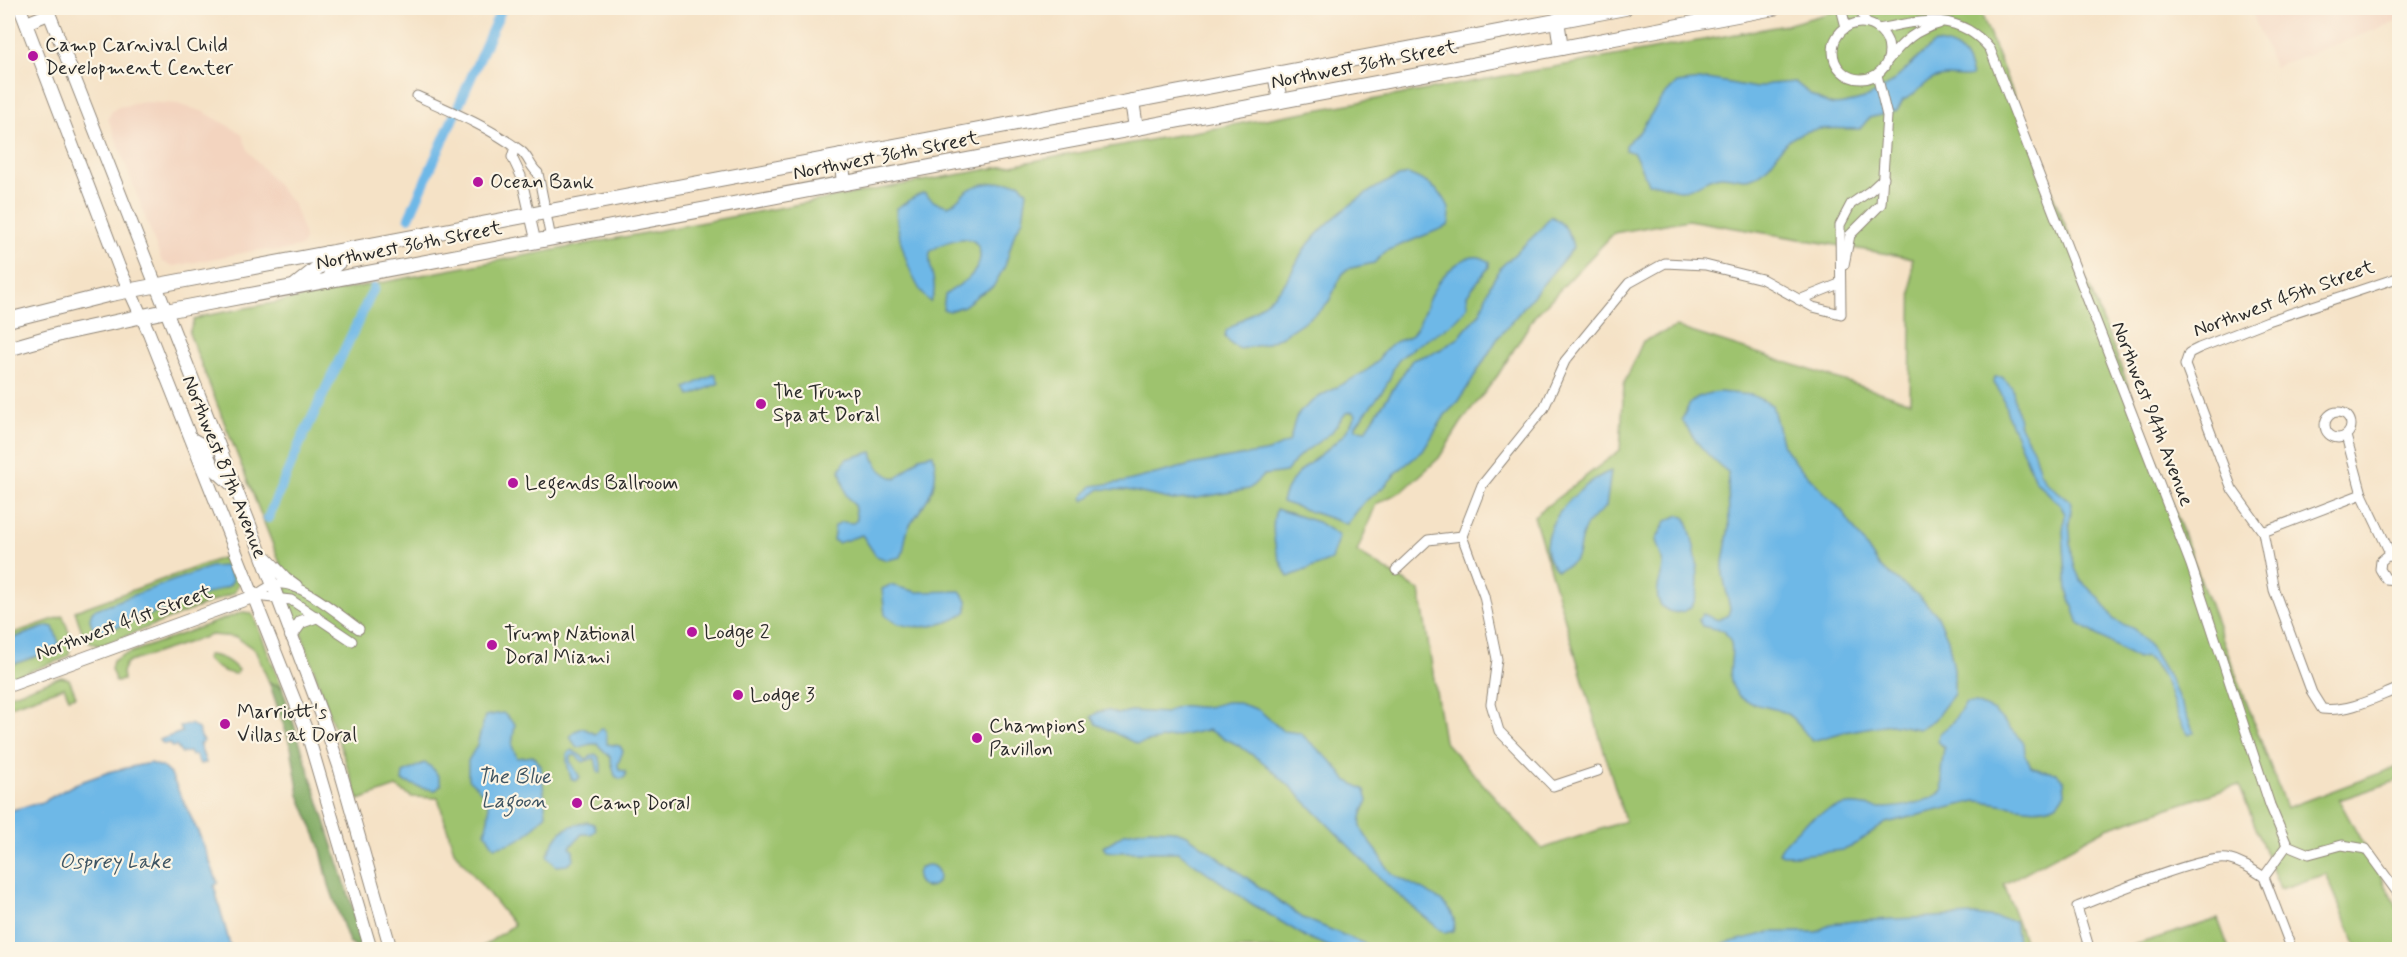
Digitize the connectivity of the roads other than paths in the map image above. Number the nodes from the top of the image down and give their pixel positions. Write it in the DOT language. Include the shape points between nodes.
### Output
graph roads {
  1 [pos="20,8"];
  2 [pos="1625,8"];
  3 [pos="1774,8"];
  4 [pos="1841,8"];
  5 [pos="1860,8"];
  6 [pos="48,11"];
  7 [pos="1557,20"];
  8 [pos="1948,21"];
  9 [pos="26,23"];
  10 [pos="1866,23"];
  11 [pos="1846,27"];
  12 [pos="1879,29"];
  13 [pos="1428,45"];
  14 [pos="1561,48"];
  15 [pos="1888,60"];
  16 [pos="1432,72"];
  17 [pos="1275,74"];
  18 [pos="1876,75"];
  19 [pos="417,96"];
  20 [pos="1132,101"];
  21 [pos="1280,101"];
  22 [pos="1136,128"];
  23 [pos="515,147"];
  24 [pos="841,156"];
  25 [pos="1884,178"];
  26 [pos="844,183"];
  27 [pos="546,211"];
  28 [pos="529,215"];
  29 [pos="551,239"];
  30 [pos="536,242"];
  31 [pos="354,248"];
  32 [pos="327,253"];
  33 [pos="2400,277"];
  34 [pos="328,282"];
  35 [pos="1839,284"];
  36 [pos="156,285"];
  37 [pos="291,288"];
  38 [pos="130,290"];
  39 [pos="1799,300"];
  40 [pos="166,312"];
  41 [pos="142,316"];
  42 [pos="8,320"];
  43 [pos="8,349"];
  44 [pos="2346,436"];
  45 [pos="192,439"];
  46 [pos="237,490"];
  47 [pos="2362,494"];
  48 [pos="2263,532"];
  49 [pos="1462,536"];
  50 [pos="260,552"];
  51 [pos="2396,556"];
  52 [pos="1396,570"];
  53 [pos="2400,578"];
  54 [pos="296,586"];
  55 [pos="274,591"];
  56 [pos="255,596"];
  57 [pos="315,617"];
  58 [pos="359,629"];
  59 [pos="291,636"];
  60 [pos="352,641"];
  61 [pos="8,686"];
  62 [pos="2400,688"];
  63 [pos="1598,771"];
  64 [pos="2287,845"];
  65 [pos="2264,877"];
  66 [pos="2400,896"];
  67 [pos="2088,944"];
  68 [pos="371,950"];
  69 [pos="391,950"];
  70 [pos="2292,950"];
  1 -- 9 [label="main road, Northwest 87th Avenue"];
  2 -- 7 [label="main road, Northwest 36th Street"];
  3 -- 14 [label="main road, Northwest 36th Street"];
  4 -- 11 [label="street"];
  5 -- 10 [label="street"];
  6 -- 9 [label="main road"];
  6 -- 36 [label="main road, Northwest 87th Avenue"];
  7 -- 13 [label="main road, Northwest 36th Street"];
  7 -- 14 [label="main road"];
  8 -- 12 [label="street, Northwest 94th Avenue" via="1929,20"];
  8 -- 15 [label="street" via="1926,27 1904,41"];
  8 -- 64 [label="street, Northwest 94th Avenue" via="1979,36 1990,49 2192,566 2270,805"];
  9 -- 38 [label="main road, Northwest 87th Avenue"];
  10 -- 11 [label="street"];
  10 -- 12 [label="street"];
  11 -- 18 [label="street" via="1833,46 1836,65 1849,77 1868,79"];
  12 -- 15 [label="street" via="1888,42"];
  13 -- 16 [label="main road"];
  13 -- 17 [label="main road, Northwest 36th Street"];
  14 -- 16 [label="main road, Northwest 36th Street"];
  15 -- 18 [label="street"];
  16 -- 21 [label="main road, Northwest 36th Street"];
  17 -- 20 [label="main road, Northwest 36th Street"];
  17 -- 21 [label="main road"];
  18 -- 25 [label="street" via="1887,117"];
  19 -- 23 [label="street" via="497,134"];
  20 -- 22 [label="main road"];
  20 -- 24 [label="main road, Northwest 36th Street"];
  21 -- 22 [label="main road, Northwest 36th Street"];
  22 -- 26 [label="main road, Northwest 36th Street"];
  23 -- 27 [label="street" via="538,173"];
  23 -- 28 [label="street" via="512,157 521,176"];
  24 -- 26 [label="main road"];
  24 -- 27 [label="main road, Northwest 36th Street"];
  25 -- 35 [label="street" via="1881,204 1850,235"];
  25 -- 35 [label="street" via="1851,204 1840,225"];
  26 -- 29 [label="main road, Northwest 36th Street"];
  27 -- 28 [label="main road, Northwest 36th Street"];
  27 -- 29 [label="street"];
  28 -- 30 [label="street"];
  28 -- 31 [label="main road, Northwest 36th Street"];
  29 -- 30 [label="main road, Northwest 36th Street"];
  30 -- 34 [label="main road, Northwest 36th Street"];
  31 -- 32 [label="main road, Northwest 36th Street"];
  31 -- 34 [label="main road" via="333,267"];
  32 -- 36 [label="main road, Northwest 36th Street"];
  32 -- 37 [label="main road" via="311,275"];
  33 -- 48 [label="street, Northwest 45th Street" via="2268,321 2188,353 2186,369 2232,489"];
  34 -- 37 [label="main road, Northwest 36th Street"];
  35 -- 39 [label="street"];
  35 -- 39 [label="street" via="1841,314"];
  36 -- 38 [label="main road, Northwest 36th Street"];
  36 -- 40 [label="main road, Northwest 87th Avenue"];
  37 -- 40 [label="main road, Northwest 36th Street"];
  38 -- 41 [label="main road, Northwest 87th Avenue"];
  38 -- 42 [label="main road, Northwest 36th Street"];
  39 -- 49 [label="street" via="1762,279 1705,265 1665,263 1629,283 1565,361 1544,408 1482,485"];
  40 -- 41 [label="main road, Northwest 36th Street"];
  40 -- 46 [label="main road, Northwest 87th Avenue"];
  41 -- 43 [label="main road, Northwest 36th Street"];
  41 -- 45 [label="main road, Northwest 87th Avenue"];
  44 -- 47 [label="street"];
  45 -- 46 [label="main road" via="203,445 214,469"];
  45 -- 56 [label="main road, Northwest 87th Avenue"];
  46 -- 50 [label="main road, Northwest 87th Avenue"];
  47 -- 48 [label="street"];
  47 -- 51 [label="street"];
  48 -- 62 [label="street" via="2274,590 2312,693 2322,709 2349,708"];
  49 -- 52 [label="street" via="1428,540"];
  49 -- 63 [label="street" via="1484,596 1497,659 1491,704 1499,731 1553,786"];
  50 -- 54 [label="main road"];
  50 -- 55 [label="main road, Northwest 87th Avenue"];
  51 -- 53 [label="street" via="2381,561 2381,573 2390,580"];
  54 -- 55 [label="street, Northwest 41st Street" via="283,584"];
  54 -- 58 [label="street"];
  55 -- 56 [label="street, Northwest 41st Street"];
  55 -- 57 [label="street, Northwest 41st Street"];
  55 -- 59 [label="main road, Northwest 87th Avenue"];
  56 -- 61 [label="main road, Northwest 41st Street"];
  56 -- 68 [label="main road, Northwest 87th Avenue" via="314,752"];
  57 -- 59 [label="main road" via="301,622"];
  57 -- 60 [label="street, Northwest 41st Street"];
  59 -- 69 [label="main road, Northwest 87th Avenue" via="334,751"];
  64 -- 65 [label="street"];
  64 -- 66 [label="street" via="2309,854 2342,845 2366,849"];
  65 -- 67 [label="street" via="2245,864 2224,859 2200,863 2076,907"];
  65 -- 70 [label="street"];
}
